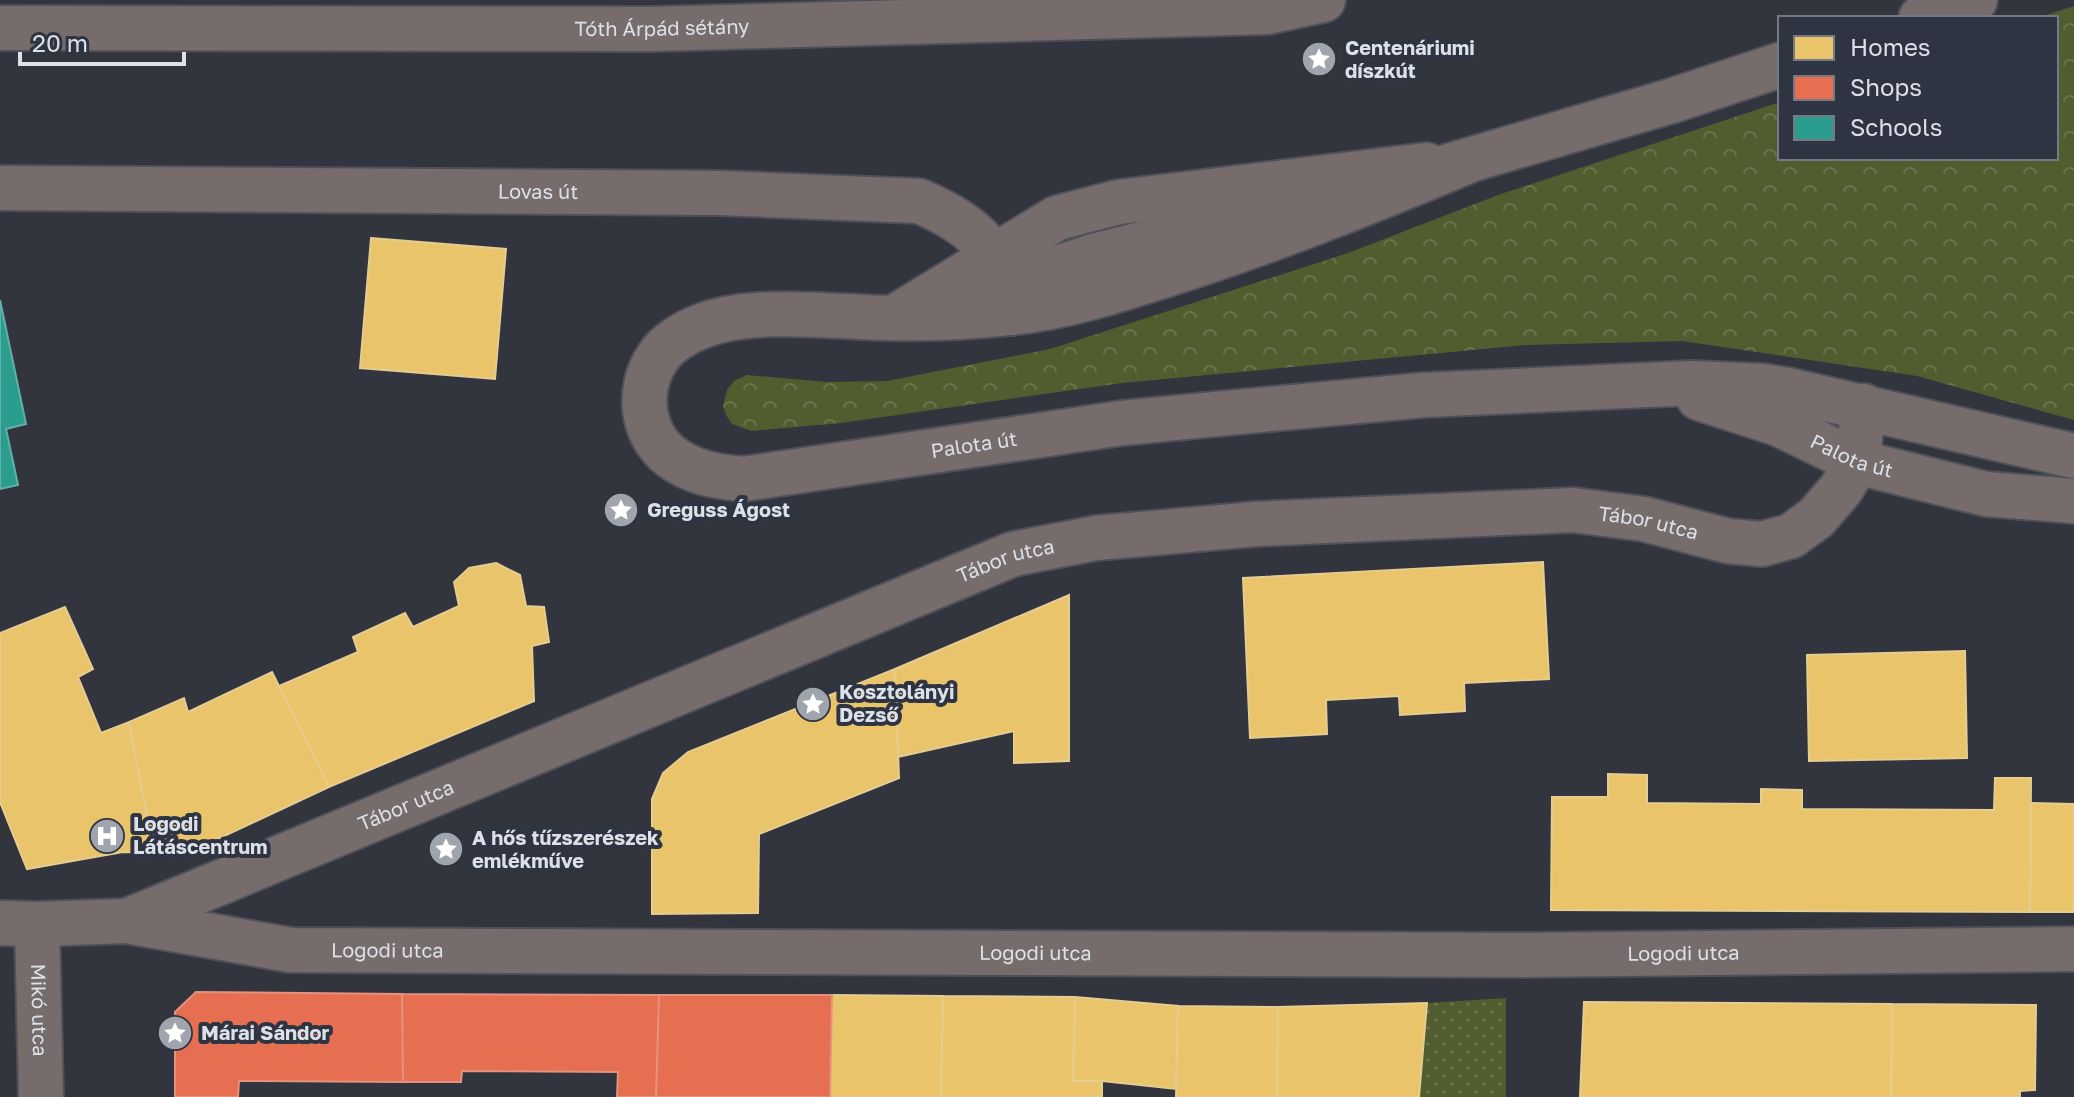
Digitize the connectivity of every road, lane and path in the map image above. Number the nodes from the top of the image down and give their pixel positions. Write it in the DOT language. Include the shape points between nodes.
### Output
graph roads {
  1 [pos="1323,0"];
  2 [pos="1975,0"];
  3 [pos="1267,6"];
  4 [pos="1927,16"];
  5 [pos="0,28"];
  6 [pos="1778,66"];
  7 [pos="0,188"];
  8 [pos="1004,284"];
  9 [pos="1637,386"];
  10 [pos="1864,406"];
  11 [pos="2074,456"];
  12 [pos="1857,462"];
  13 [pos="2074,501"];
  14 [pos="127,921"];
  15 [pos="19,924"];
  16 [pos="2074,949"];
  17 [pos="41,1097"];
  1 -- 3 [label="street, Tóth Árpád sétány"];
  2 -- 4 [label="street"];
  3 -- 5 [label="street, Tóth Árpád sétány" via="639,29"];
  6 -- 8 [label="street, Palota út" via="1468,161 1134,245"];
  7 -- 8 [label="street, Lovas út" via="720,193 919,201 968,225"];
  8 -- 9 [label="street, Palota út" via="893,319 738,317 700,326 659,354 648,374 645,417 663,450 678,461 713,476 743,479 1122,423 1424,395"];
  9 -- 10 [label="street, Palota út" via="1762,386"];
  9 -- 12 [label="street, Palota út" via="1692,396 1779,424"];
  10 -- 11 [label="street, Palota út"];
  10 -- 12 [label="street, Tábor utca"];
  12 -- 13 [label="street, Palota út" via="1986,494"];
  12 -- 14 [label="street, Tábor utca" via="1816,518 1791,536 1762,544 1573,510 1256,524 1096,538 1013,554"];
  14 -- 15 [label="street, Logodi utca"];
  14 -- 16 [label="street, Logodi utca" via="290,950 1522,955"];
  15 -- 17 [label="street, Mikó utca"];
}
